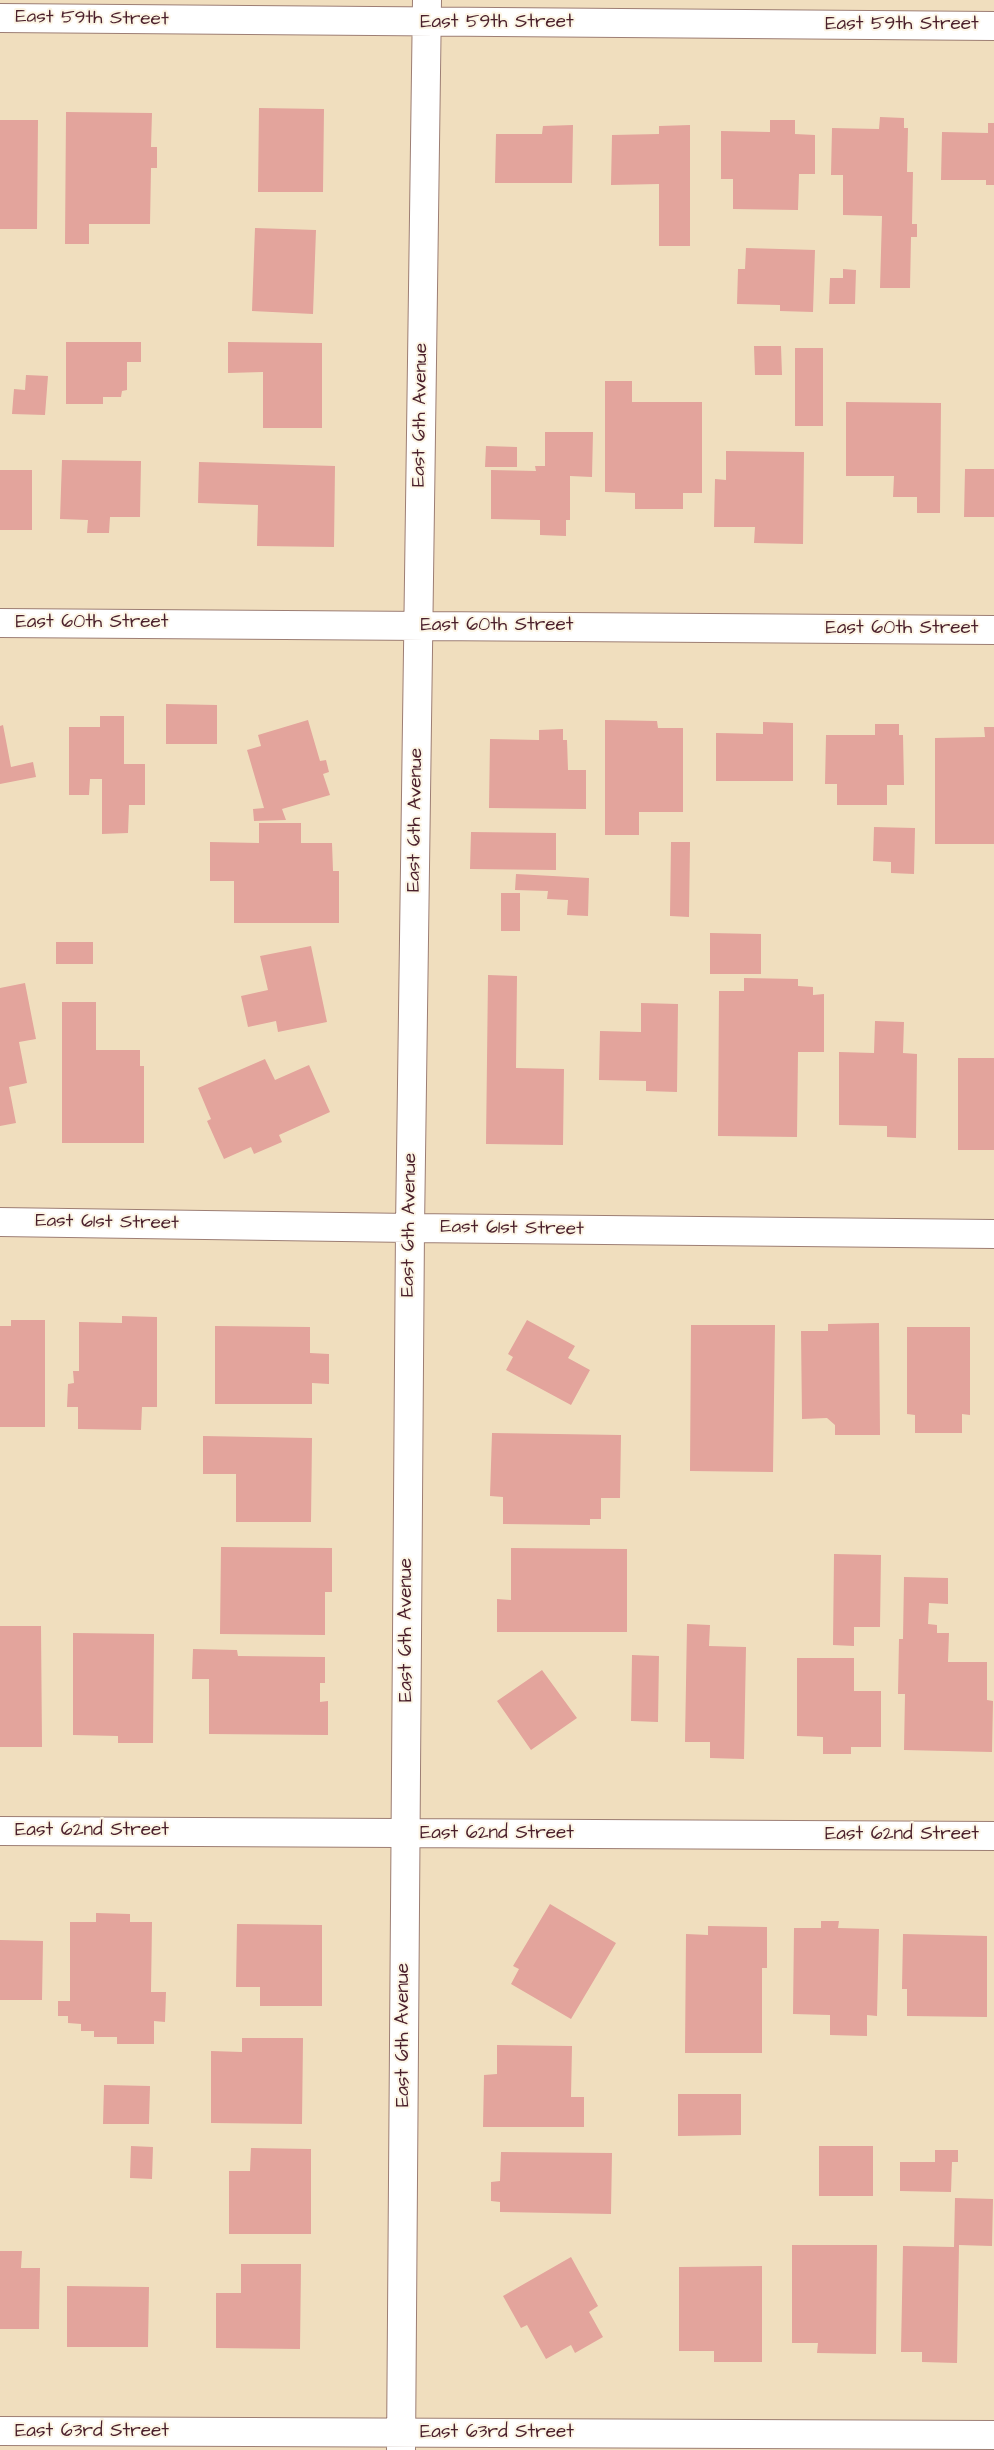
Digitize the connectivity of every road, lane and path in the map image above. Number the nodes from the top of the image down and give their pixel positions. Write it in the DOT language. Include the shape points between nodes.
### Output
graph roads {
  1 [pos="427,11"];
  2 [pos="0,18"];
  3 [pos="994,26"];
  4 [pos="0,623"];
  5 [pos="418,626"];
  6 [pos="994,630"];
  7 [pos="0,1222"];
  8 [pos="410,1228"];
  9 [pos="994,1234"];
  10 [pos="0,1831"];
  11 [pos="405,1834"];
  12 [pos="994,1836"];
  13 [pos="0,2431"];
  14 [pos="994,2435"];
  15 [pos="401,2441"];
  1 -- 2 [label="street, East 59th Street"];
  1 -- 3 [label="street, East 59th Street"];
  1 -- 5 [label="street, East 6th Avenue"];
  4 -- 5 [label="street, East 60th Street"];
  5 -- 6 [label="street, East 60th Street"];
  5 -- 8 [label="street, East 6th Avenue"];
  7 -- 8 [label="street, East 61st Street"];
  8 -- 9 [label="street, East 61st Street"];
  8 -- 11 [label="street, East 6th Avenue"];
  10 -- 11 [label="street, East 62nd Street"];
  11 -- 12 [label="street, East 62nd Street"];
  11 -- 15 [label="street, East 6th Avenue"];
  13 -- 15 [label="street, East 63rd Street"];
  14 -- 15 [label="street, East 63rd Street"];
}
